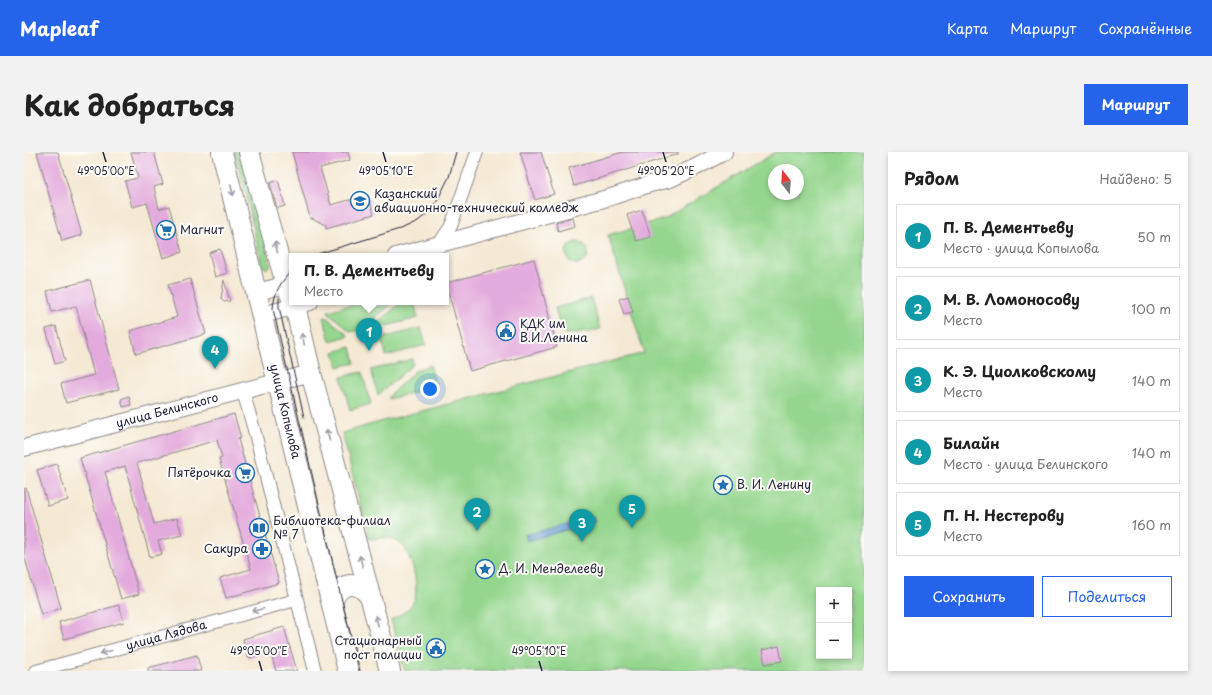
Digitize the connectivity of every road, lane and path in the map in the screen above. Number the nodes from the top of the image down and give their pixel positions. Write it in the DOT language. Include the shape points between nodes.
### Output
graph roads {
  1 [pos="222,152"];
  2 [pos="249,152"];
  3 [pos="477,152"];
  4 [pos="724,152"];
  5 [pos="434,251"];
  6 [pos="419,253"];
  7 [pos="289,277"];
  8 [pos="257,292"];
  9 [pos="289,295"];
  10 [pos="289,300"];
  11 [pos="297,305"];
  12 [pos="263,315"];
  13 [pos="311,373"];
  14 [pos="277,382"];
  15 [pos="243,391"];
  16 [pos="24,448"];
  17 [pos="371,599"];
  18 [pos="296,600"];
  19 [pos="333,609"];
  20 [pos="36,671"];
  21 [pos="315,671"];
  22 [pos="348,671"];
  23 [pos="390,671"];
  1 -- 8 [label="main road, улица Копылова, one-way"];
  7 -- 2 [label="main road, one-way"];
  3 -- 5 [label="street" via="451,226"];
  4 -- 5 [label="street" via="670,179"];
  5 -- 6 [label="street"];
  8 -- 9 [label="street"];
  8 -- 12 [label="main road, улица Копылова"];
  10 -- 12 [label="street"];
  13 -- 11 [label="main road, one-way"];
  12 -- 14 [label="main road, улица Копылова"];
  13 -- 14 [label="street, улица Белинского"];
  17 -- 13 [label="main road, one-way"];
  14 -- 15 [label="street, улица Белинского"];
  14 -- 19 [label="main road, улица Копылова"];
  15 -- 16 [label="street, улица Белинского"];
  15 -- 18 [label="street"];
  17 -- 19 [label="main road" via="363,588 350,585 339,589 334,596"];
  23 -- 17 [label="main road, one-way"];
  18 -- 20 [label="street, улица Лядова, one-way"];
  18 -- 21 [label="street"];
  19 -- 22 [label="main road, улица Копылова"];
}
